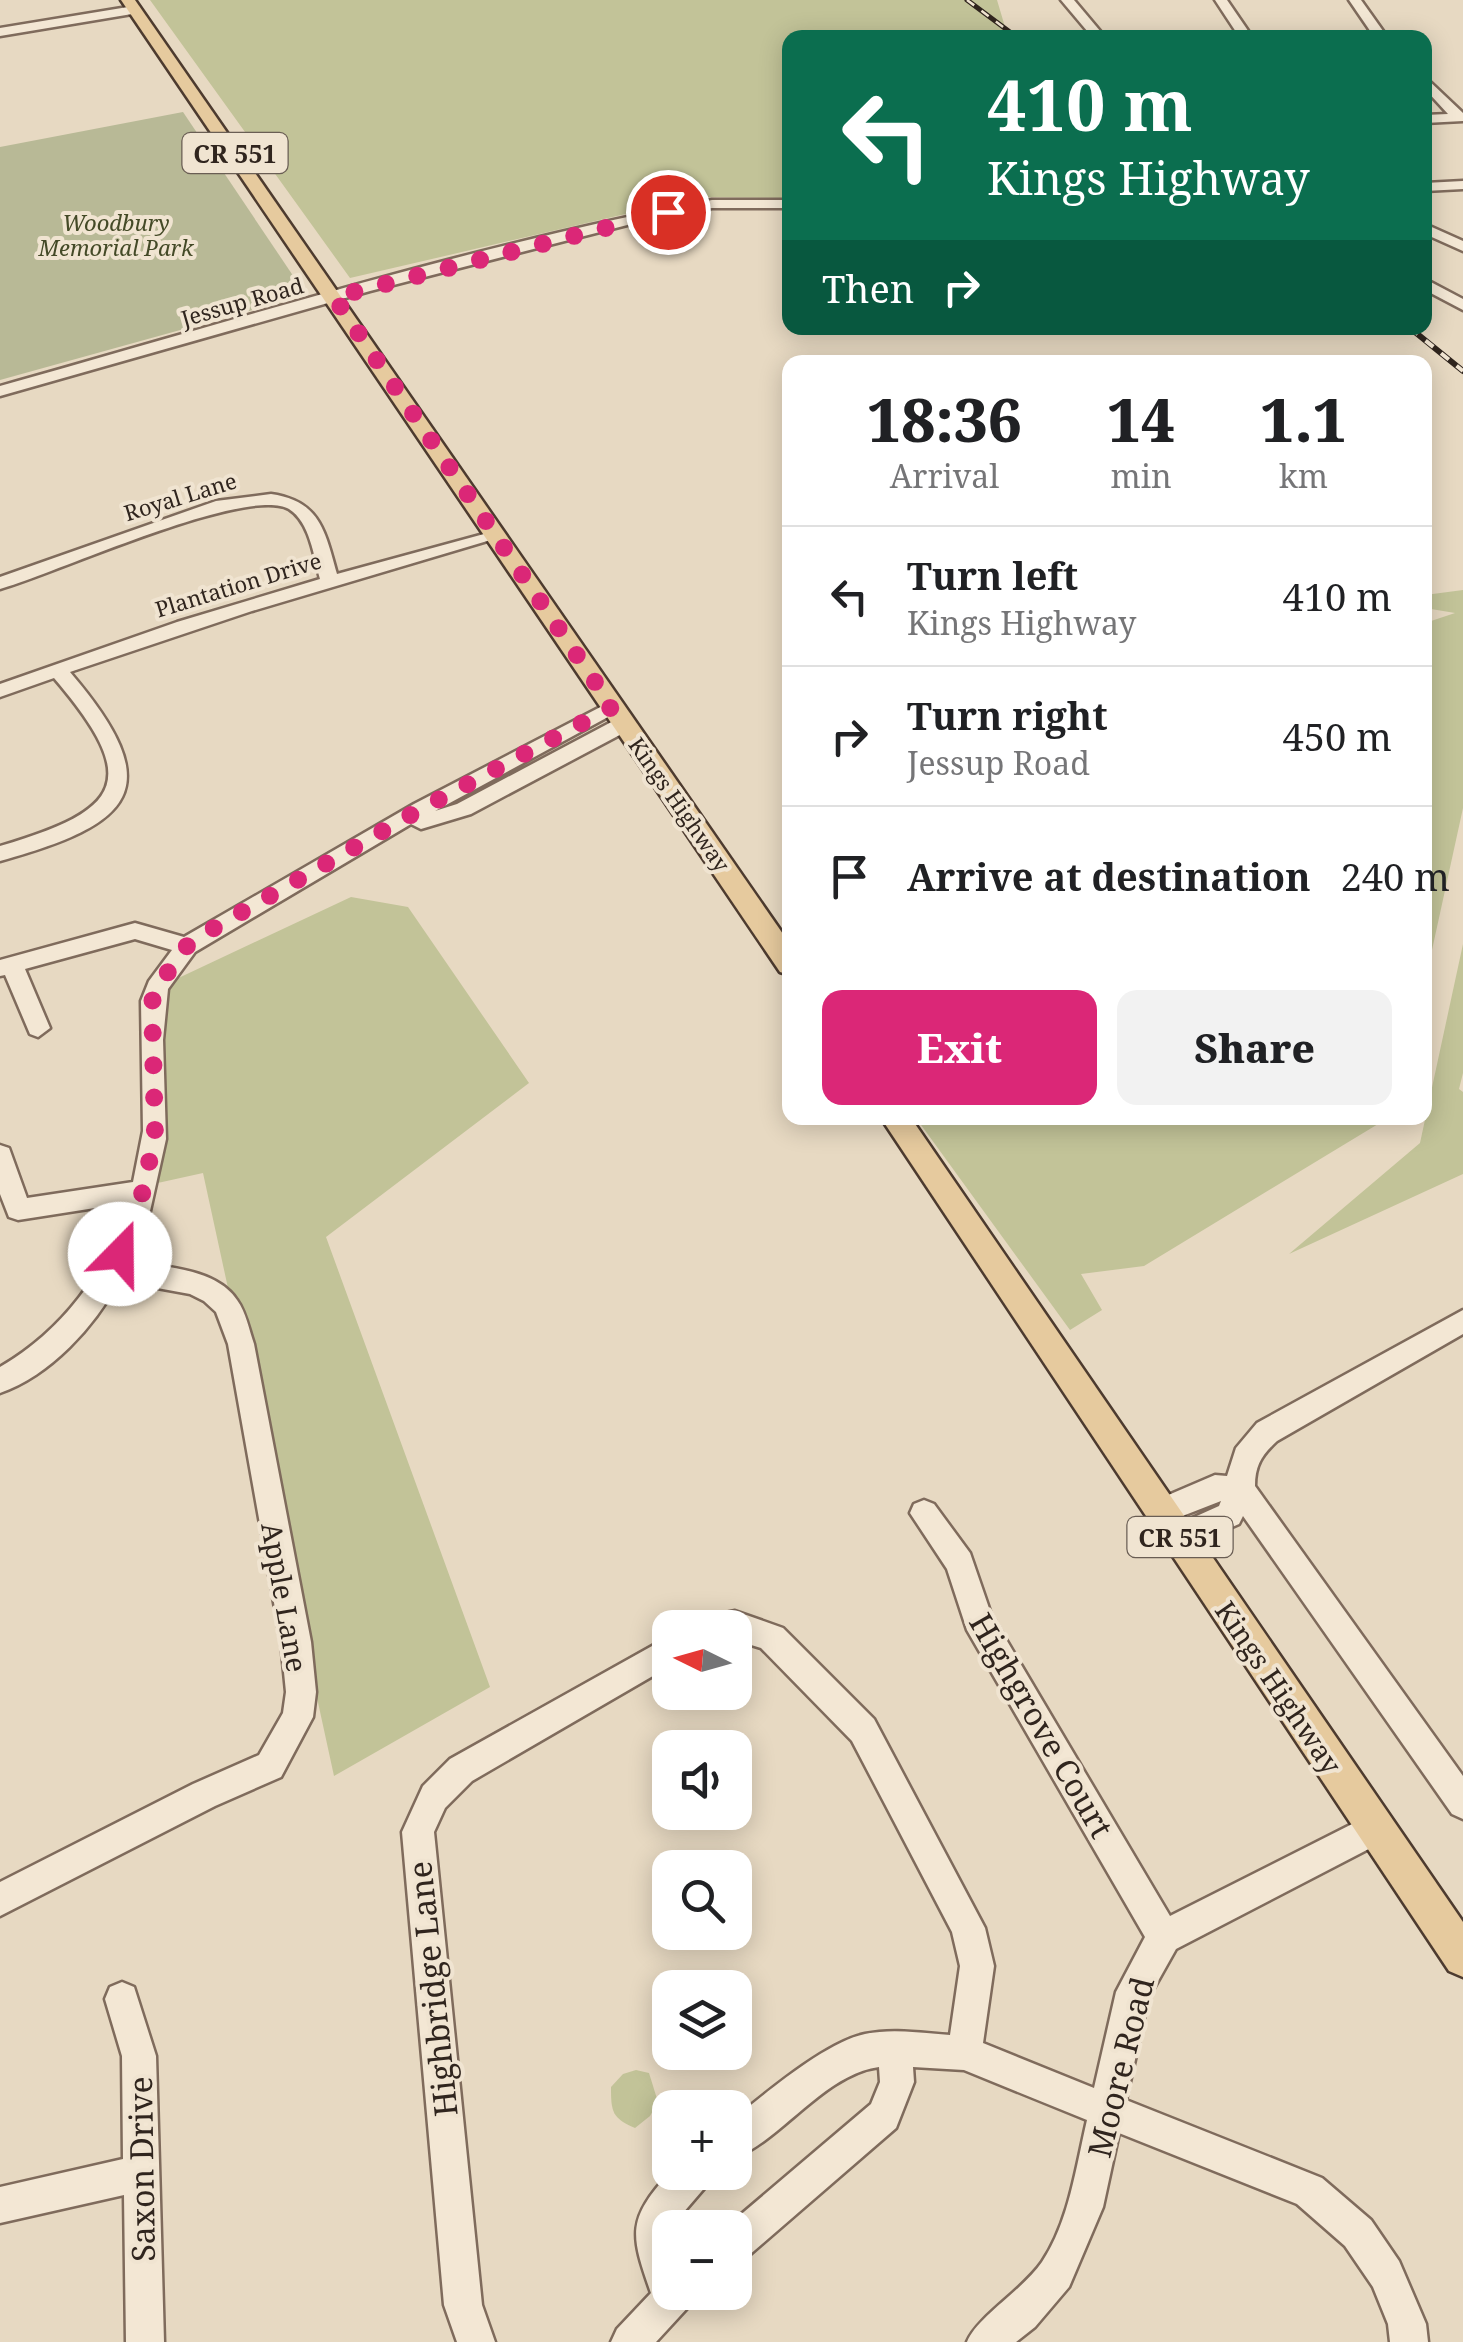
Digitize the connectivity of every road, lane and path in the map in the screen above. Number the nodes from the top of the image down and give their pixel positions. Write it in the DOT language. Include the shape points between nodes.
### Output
graph roads {
  1 [pos="1067,0"];
  2 [pos="1221,0"];
  3 [pos="1355,0"];
  4 [pos="131,5"];
  5 [pos="1093,30"];
  6 [pos="1242,30"];
  7 [pos="1375,30"];
  8 [pos="0,32"];
  9 [pos="1432,88"];
  10 [pos="1461,117"];
  11 [pos="1432,118"];
  12 [pos="1463,184"];
  13 [pos="1432,187"];
  14 [pos="782,204"];
  15 [pos="1432,232"];
  16 [pos="1463,247"];
  17 [pos="1432,288"];
  18 [pos="334,297"];
  19 [pos="1463,305"];
  20 [pos="0,391"];
  21 [pos="496,536"];
  22 [pos="330,579"];
  23 [pos="0,583"];
  24 [pos="57,669"];
  25 [pos="0,691"];
  26 [pos="618,715"];
  27 [pos="0,854"];
  28 [pos="187,946"];
  29 [pos="782,953"];
  30 [pos="6,966"];
  31 [pos="38,1028"];
  32 [pos="899,1125"];
  33 [pos="0,1155"];
  34 [pos="143,1190"];
  35 [pos="113,1269"];
  36 [pos="1463,1321"];
  37 [pos="0,1381"];
  38 [pos="1241,1489"];
  39 [pos="924,1513"];
  40 [pos="1171,1524"];
  41 [pos="752,1628"];
  42 [pos="652,1660"];
  43 [pos="1463,1804"];
  44 [pos="1374,1829"];
  45 [pos="0,1900"];
  46 [pos="1164,1937"];
  47 [pos="1463,1958"];
  48 [pos="122,1999"];
  49 [pos="895,2048"];
  50 [pos="964,2053"];
  51 [pos="1108,2110"];
  52 [pos="752,2127"];
  53 [pos="143,2173"];
  54 [pos="678,2190"];
  55 [pos="0,2205"];
  56 [pos="660,2210"];
  57 [pos="752,2229"];
  58 [pos="660,2310"];
  59 [pos="145,2342"];
  60 [pos="476,2342"];
  61 [pos="630,2342"];
  62 [pos="986,2342"];
  63 [pos="1409,2342"];
  1 -- 5 [label="street"];
  2 -- 6 [label="street"];
  3 -- 7 [label="street"];
  4 -- 8 [label="street"];
  4 -- 18 [label="main road, Kings Highway / CR 551"];
  9 -- 10 [label="street"];
  10 -- 11 [label="street"];
  12 -- 13 [label="street"];
  14 -- 18 [label="street, Jessup Road" via="668,212"];
  15 -- 16 [label="street"];
  17 -- 19 [label="street"];
  18 -- 20 [label="street, Jessup Road"];
  18 -- 21 [label="main road, Kings Highway / CR 551"];
  21 -- 22 [label="street, Plantation Drive"];
  21 -- 26 [label="main road, Kings Highway / CR 551"];
  22 -- 23 [label="street, Royal Lane" via="314,522 304,510 292,502 245,500"];
  22 -- 24 [label="street, Plantation Drive"];
  24 -- 25 [label="street, Plantation Drive"];
  24 -- 27 [label="street" via="85,702 116,759 117,792 78,827"];
  26 -- 28 [label="street" via="464,809 396,826"];
  26 -- 29 [label="main road, Kings Highway / CR 551"];
  28 -- 30 [label="street" via="135,931"];
  28 -- 34 [label="street" via="152,1002 155,1136"];
  30 -- 31 [label="street"];
  32 -- 40 [label="main road, Kings Highway / CR 551"];
  33 -- 34 [label="street" via="18,1210"];
  34 -- 35 [label="street"];
  35 -- 37 [label="street" via="104,1289 59,1338"];
  35 -- 45 [label="street, Apple Lane" via="194,1284 227,1306 240,1344 296,1642 298,1717 270,1766"];
  36 -- 38 [label="street" via="1267,1432 1239,1467"];
  38 -- 40 [label="street" via="1228,1515"];
  38 -- 43 [label="street"];
  39 -- 46 [label="street, Highgrove Court" via="960,1563 978,1620"];
  40 -- 44 [label="main road, Kings Highway / CR 551"];
  41 -- 50 [label="street" via="772,1638 863,1730 968,1928 977,1966"];
  42 -- 60 [label="street, Highbridge Lane" via="462,1770 425,1808 418,1832 463,2305"];
  44 -- 46 [label="street"];
  44 -- 47 [label="main road, Kings Highway / CR 551"];
  46 -- 51 [label="street, Moore Road" via="1133,1992"];
  48 -- 53 [label="street, Saxon Drive" via="138,2056"];
  49 -- 50 [label="street"];
  49 -- 52 [label="street" via="862,2052"];
  49 -- 57 [label="street" via="897,2082 884,2116"];
  50 -- 51 [label="street"];
  51 -- 62 [label="street, Moore Road" via="1085,2207 1056,2274 1022,2314"];
  51 -- 63 [label="street" via="1309,2190 1358,2234 1386,2274"];
  53 -- 55 [label="street"];
  53 -- 59 [label="street, Saxon Drive"];
  54 -- 56 [label="street"];
  58 -- 61 [label="street"];
}
